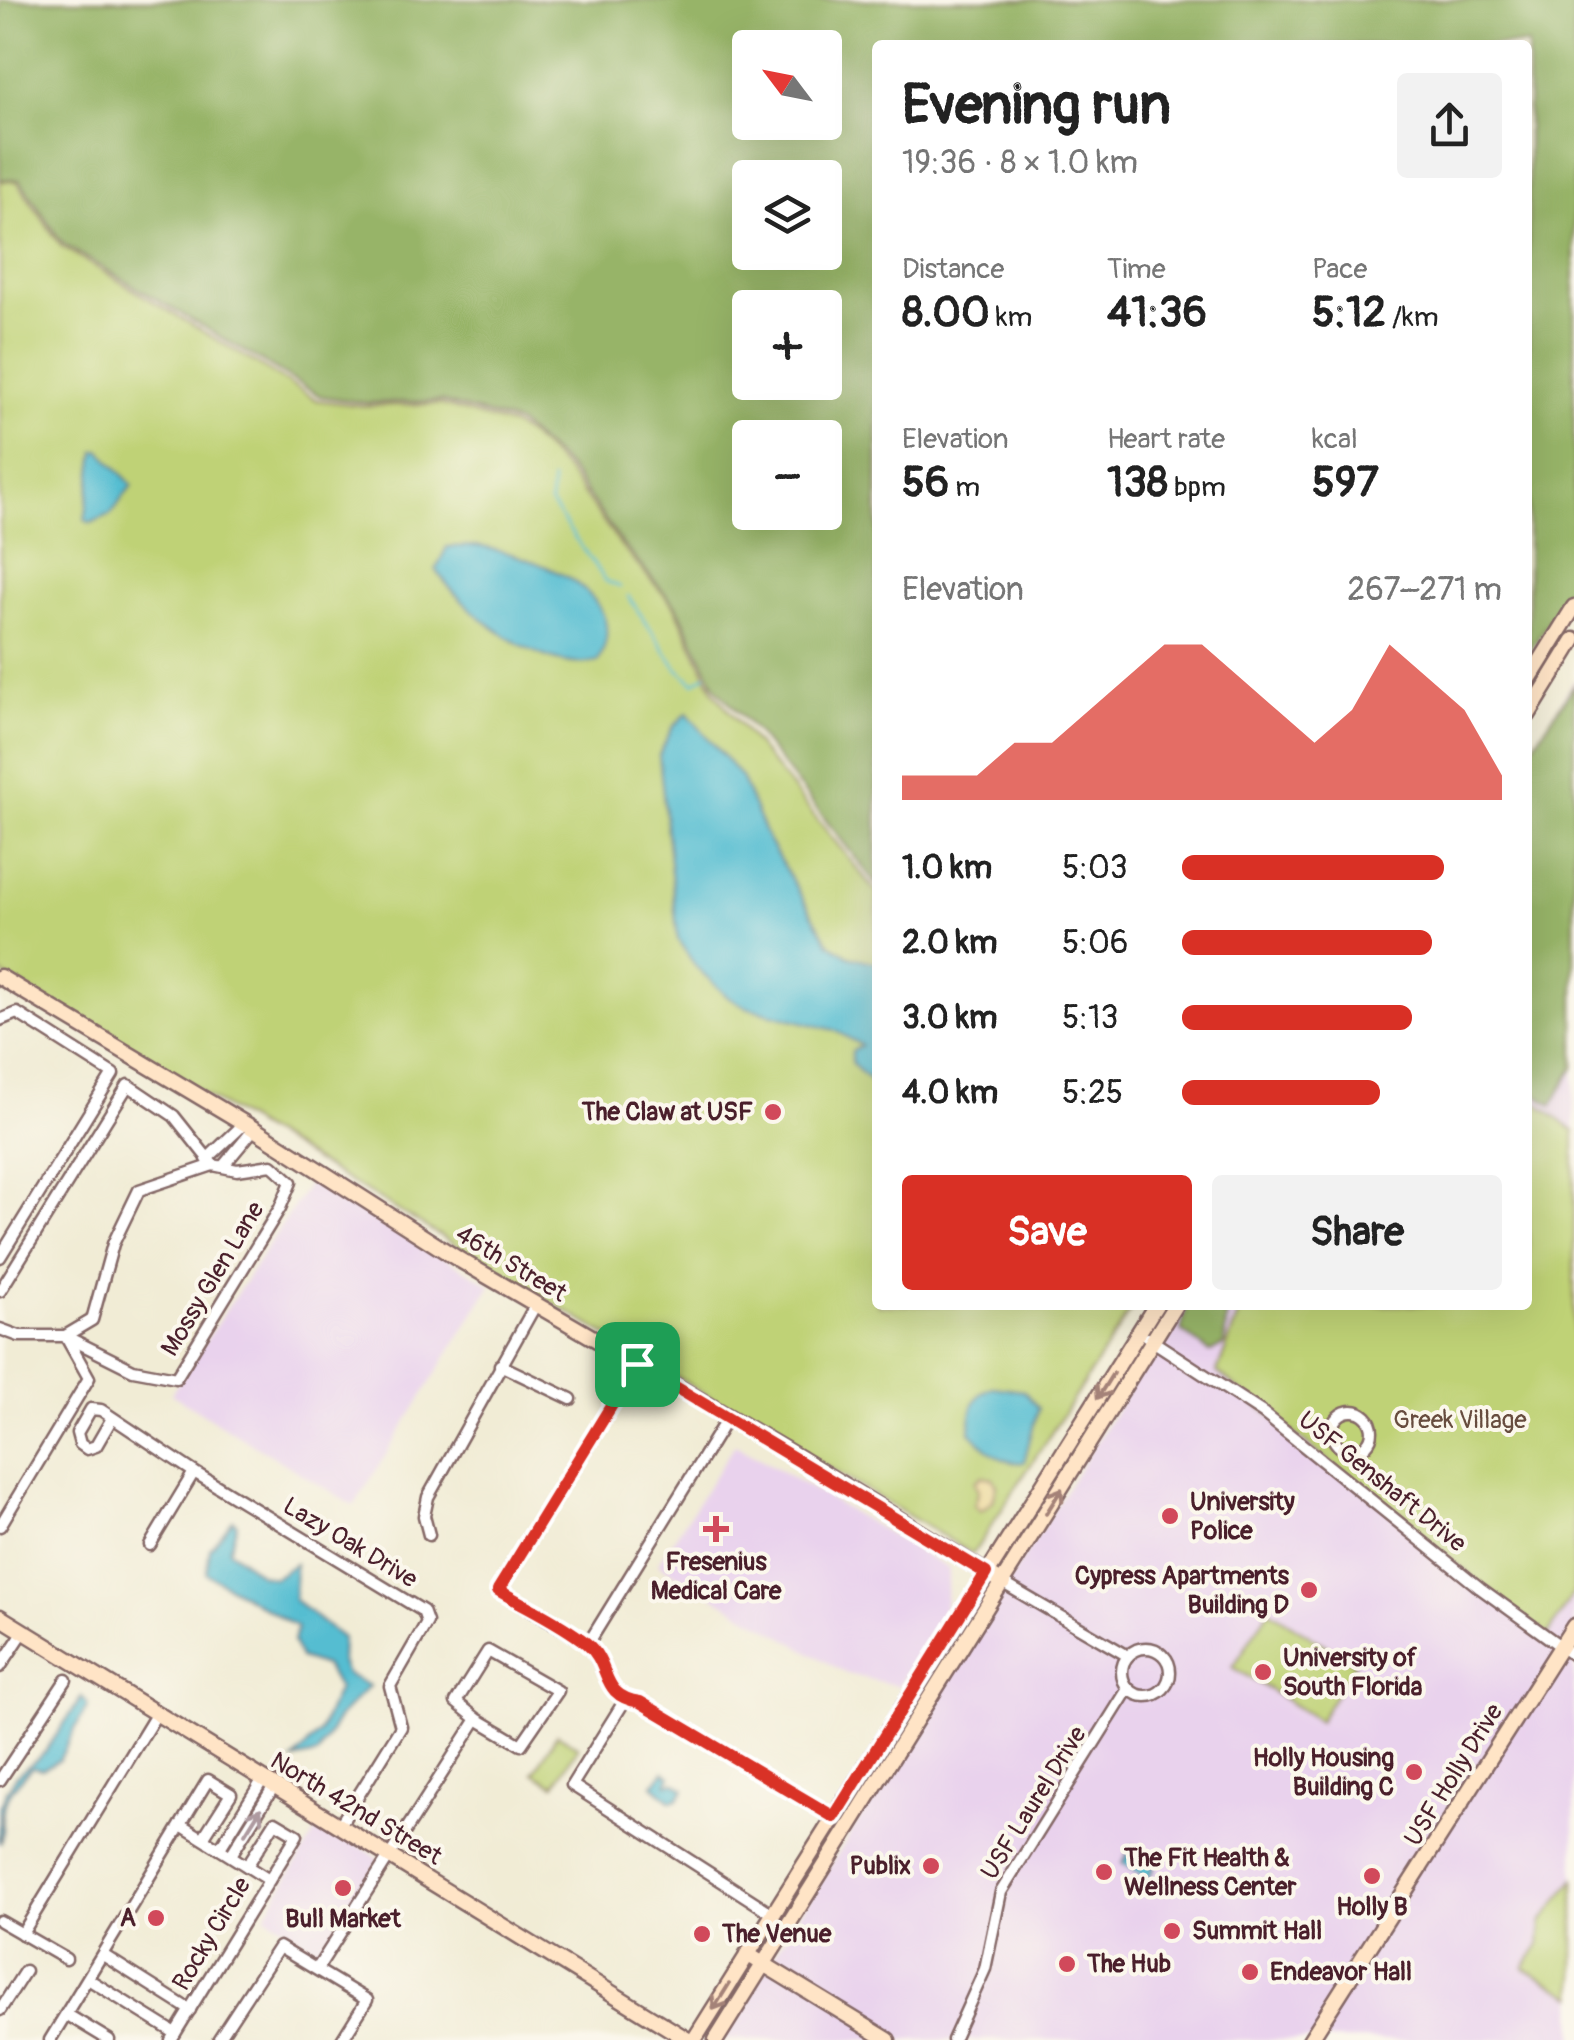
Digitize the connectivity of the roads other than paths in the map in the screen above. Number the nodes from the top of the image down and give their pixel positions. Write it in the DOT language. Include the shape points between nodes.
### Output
graph roads {
  1 [pos="1574,607"];
  2 [pos="1574,640"];
  3 [pos="1547,650"];
  4 [pos="1568,664"];
  5 [pos="1532,674"];
  6 [pos="1532,709"];
  7 [pos="0,978"];
  8 [pos="57,1011"];
  9 [pos="0,1020"];
  10 [pos="46,1030"];
  11 [pos="127,1052"];
  12 [pos="113,1074"];
  13 [pos="250,1126"];
  14 [pos="212,1161"];
  15 [pos="0,1257"];
  16 [pos="0,1291"];
  17 [pos="536,1304"];
  18 [pos="1153,1310"];
  19 [pos="1172,1310"];
  20 [pos="1162,1326"];
  21 [pos="0,1329"];
  22 [pos="1140,1330"];
  23 [pos="65,1336"];
  24 [pos="1156,1344"];
  25 [pos="1172,1355"];
  26 [pos="637,1364"];
  27 [pos="500,1365"];
  28 [pos="571,1399"];
  29 [pos="728,1417"];
  30 [pos="111,1420"];
  31 [pos="1340,1447"];
  32 [pos="1329,1463"];
  33 [pos="194,1472"];
  34 [pos="0,1526"];
  35 [pos="429,1535"];
  36 [pos="150,1545"];
  37 [pos="986,1573"];
  38 [pos="1003,1584"];
  39 [pos="0,1617"];
  40 [pos="1574,1626"];
  41 [pos="24,1631"];
  42 [pos="588,1644"];
  43 [pos="1560,1648"];
  44 [pos="1128,1656"];
  45 [pos="1574,1656"];
  46 [pos="0,1667"];
  47 [pos="64,1683"];
  48 [pos="1128,1689"];
  49 [pos="625,1700"];
  50 [pos="157,1713"];
  51 [pos="477,1719"];
  52 [pos="0,1780"];
  53 [pos="269,1783"];
  54 [pos="834,1817"];
  55 [pos="181,1825"];
  56 [pos="340,1826"];
  57 [pos="203,1838"];
  58 [pos="226,1852"];
  59 [pos="388,1855"];
  60 [pos="248,1866"];
  61 [pos="269,1880"];
  62 [pos="807,1896"];
  63 [pos="773,1914"];
  64 [pos="0,1920"];
  65 [pos="22,1934"];
  66 [pos="1373,1947"];
  67 [pos="748,1954"];
  68 [pos="103,1955"];
  69 [pos="66,1959"];
  70 [pos="765,1963"];
  71 [pos="318,1968"];
  72 [pos="25,1971"];
  73 [pos="88,1979"];
  74 [pos="0,2010"];
  75 [pos="190,2010"];
  76 [pos="66,2014"];
  77 [pos="173,2036"];
  78 [pos="53,2039"];
  79 [pos="109,2040"];
  80 [pos="218,2040"];
  81 [pos="342,2040"];
  82 [pos="691,2040"];
  83 [pos="716,2040"];
  84 [pos="888,2040"];
  85 [pos="954,2040"];
  86 [pos="1310,2040"];
  87 [pos="1321,2040"];
  1 -- 3 [label="street"];
  2 -- 4 [label="street"];
  3 -- 4 [label="street"];
  3 -- 5 [label="street"];
  4 -- 6 [label="street"];
  7 -- 8 [label="street, 46th Street"];
  8 -- 10 [label="street"];
  8 -- 11 [label="street, 46th Street"];
  9 -- 10 [label="street" via="18,1013"];
  10 -- 12 [label="street"];
  11 -- 12 [label="street"];
  11 -- 13 [label="street, 46th Street"];
  12 -- 15 [label="street"];
  13 -- 14 [label="street"];
  13 -- 14 [label="street"];
  13 -- 17 [label="street, 46th Street"];
  14 -- 16 [label="street" via="174,1116 128,1084"];
  14 -- 23 [label="street" via="139,1190 112,1244 92,1320"];
  14 -- 23 [label="street, Mossy Glen Lane" via="237,1170 272,1166 291,1182 176,1378 133,1370"];
  17 -- 26 [label="street, 46th Street"];
  17 -- 27 [label="street"];
  18 -- 22 [label="street"];
  19 -- 20 [label="street"];
  20 -- 24 [label="street"];
  20 -- 25 [label="street"];
  21 -- 23 [label="street"];
  22 -- 24 [label="street, USF Genshaft Drive"];
  22 -- 37 [label="street, one-way"];
  23 -- 34 [label="street" via="89,1378"];
  24 -- 25 [label="street, USF Genshaft Drive"];
  38 -- 24 [label="street, one-way"];
  25 -- 32 [label="street, USF Genshaft Drive"];
  26 -- 29 [label="street, 46th Street"];
  26 -- 42 [label="street" via="498,1590"];
  27 -- 28 [label="street"];
  27 -- 35 [label="street" via="428,1497"];
  29 -- 37 [label="street, 46th Street"];
  29 -- 42 [label="street"];
  30 -- 33 [label="street, Lazy Oak Drive"];
  31 -- 32 [label="street"];
  32 -- 43 [label="street, USF Genshaft Drive"];
  33 -- 36 [label="street"];
  33 -- 56 [label="street, Lazy Oak Drive" via="423,1611 427,1622 390,1686 401,1727"];
  37 -- 38 [label="street, 46th Street"];
  37 -- 54 [label="street"];
  38 -- 44 [label="street"];
  38 -- 62 [label="street"];
  39 -- 41 [label="street, North 42nd Street"];
  40 -- 43 [label="street, USF Holly Drive"];
  41 -- 46 [label="street"];
  41 -- 50 [label="street, North 42nd Street"];
  42 -- 49 [label="street" via="603,1664 606,1683"];
  43 -- 45 [label="street, USF Genshaft Drive"];
  43 -- 66 [label="street, USF Holly Drive"];
  44 -- 48 [label="street" via="1121,1672"];
  44 -- 48 [label="street" via="1141,1648 1156,1650 1170,1668 1168,1684 1156,1695"];
  47 -- 52 [label="street"];
  48 -- 85 [label="street, USF Laurel Drive" via="1000,1892 991,1945"];
  49 -- 54 [label="street" via="640,1702"];
  49 -- 63 [label="street" via="572,1785"];
  50 -- 53 [label="street, North 42nd Street"];
  50 -- 65 [label="street"];
  51 -- 51 [label="street" via="521,1745 558,1691 488,1651 456,1702"];
  51 -- 59 [label="street"];
  53 -- 56 [label="street, North 42nd Street"];
  53 -- 58 [label="street, Rocky Circle"];
  54 -- 62 [label="street" via="836,1832"];
  54 -- 63 [label="street"];
  55 -- 57 [label="street, Rocky Circle"];
  55 -- 57 [label="street" via="208,1780 231,1794"];
  55 -- 68 [label="street"];
  56 -- 59 [label="street, North 42nd Street"];
  57 -- 58 [label="street, Rocky Circle"];
  58 -- 60 [label="street, Rocky Circle"];
  59 -- 71 [label="street"];
  59 -- 82 [label="street, North 42nd Street"];
  60 -- 61 [label="street, Rocky Circle"];
  60 -- 61 [label="street, Rocky Circle" via="275,1822 297,1835"];
  61 -- 75 [label="street, Rocky Circle"];
  62 -- 70 [label="street"];
  63 -- 67 [label="street"];
  64 -- 65 [label="street"];
  65 -- 69 [label="street"];
  66 -- 86 [label="street, USF Holly Drive"];
  66 -- 87 [label="street, USF Holly Drive"];
  67 -- 70 [label="street"];
  67 -- 82 [label="street, one-way"];
  68 -- 73 [label="street"];
  68 -- 75 [label="street, Rocky Circle"];
  70 -- 83 [label="street"];
  70 -- 84 [label="street"];
  71 -- 80 [label="street" via="279,1946"];
  71 -- 81 [label="street" via="366,2000"];
  72 -- 74 [label="street"];
  73 -- 76 [label="street"];
  73 -- 77 [label="street, Rocky Circle"];
  75 -- 77 [label="street, Rocky Circle"];
  76 -- 78 [label="street"];
  76 -- 79 [label="street"];
}
